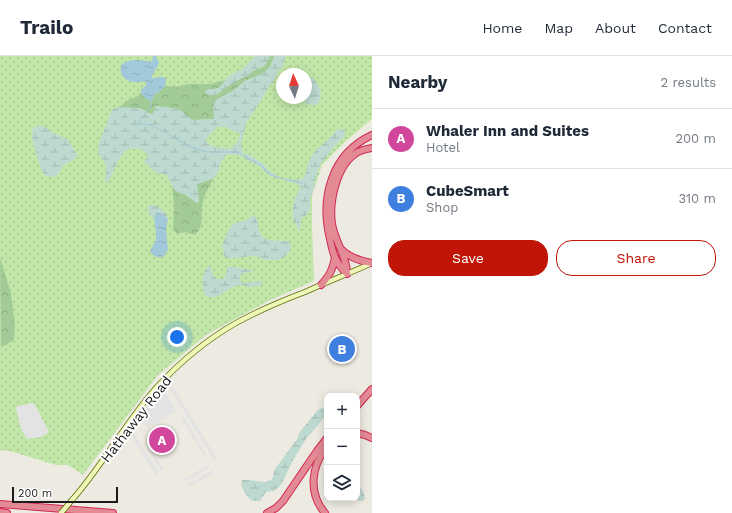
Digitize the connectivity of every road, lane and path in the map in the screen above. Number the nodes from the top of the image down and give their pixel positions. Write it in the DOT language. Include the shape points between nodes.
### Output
graph roads {
  1 [pos="372,135"];
  2 [pos="372,148"];
  3 [pos="340,248"];
  4 [pos="335,258"];
  5 [pos="372,263"];
  6 [pos="347,274"];
  7 [pos="321,285"];
  8 [pos="372,389"];
  9 [pos="360,403"];
  10 [pos="360,434"];
  11 [pos="372,438"];
  12 [pos="324,442"];
  13 [pos="324,450"];
  14 [pos="0,504"];
  15 [pos="0,512"];
  16 [pos="7,513"];
  17 [pos="61,513"];
  18 [pos="113,513"];
  19 [pos="267,513"];
  20 [pos="325,513"];
  1 -- 4 [label="highway" via="356,144 343,158 329,187 326,220"];
  2 -- 3 [label="highway" via="352,156 336,181 331,214"];
  3 -- 5 [label="highway" via="355,259"];
  3 -- 6 [label="highway"];
  4 -- 6 [label="highway"];
  4 -- 7 [label="highway" via="332,270"];
  5 -- 6 [label="main road, Hathaway Road"];
  6 -- 7 [label="main road, Hathaway Road"];
  7 -- 17 [label="main road, Hathaway Road, bridge" via="242,320 185,360 152,394 86,484"];
  8 -- 9 [label="highway"];
  10 -- 11 [label="highway"];
  12 -- 19 [label="highway" via="283,501"];
  13 -- 20 [label="highway" via="316,467 313,487 316,500"];
  14 -- 18 [label="highway"];
  15 -- 16 [label="highway"];
}
